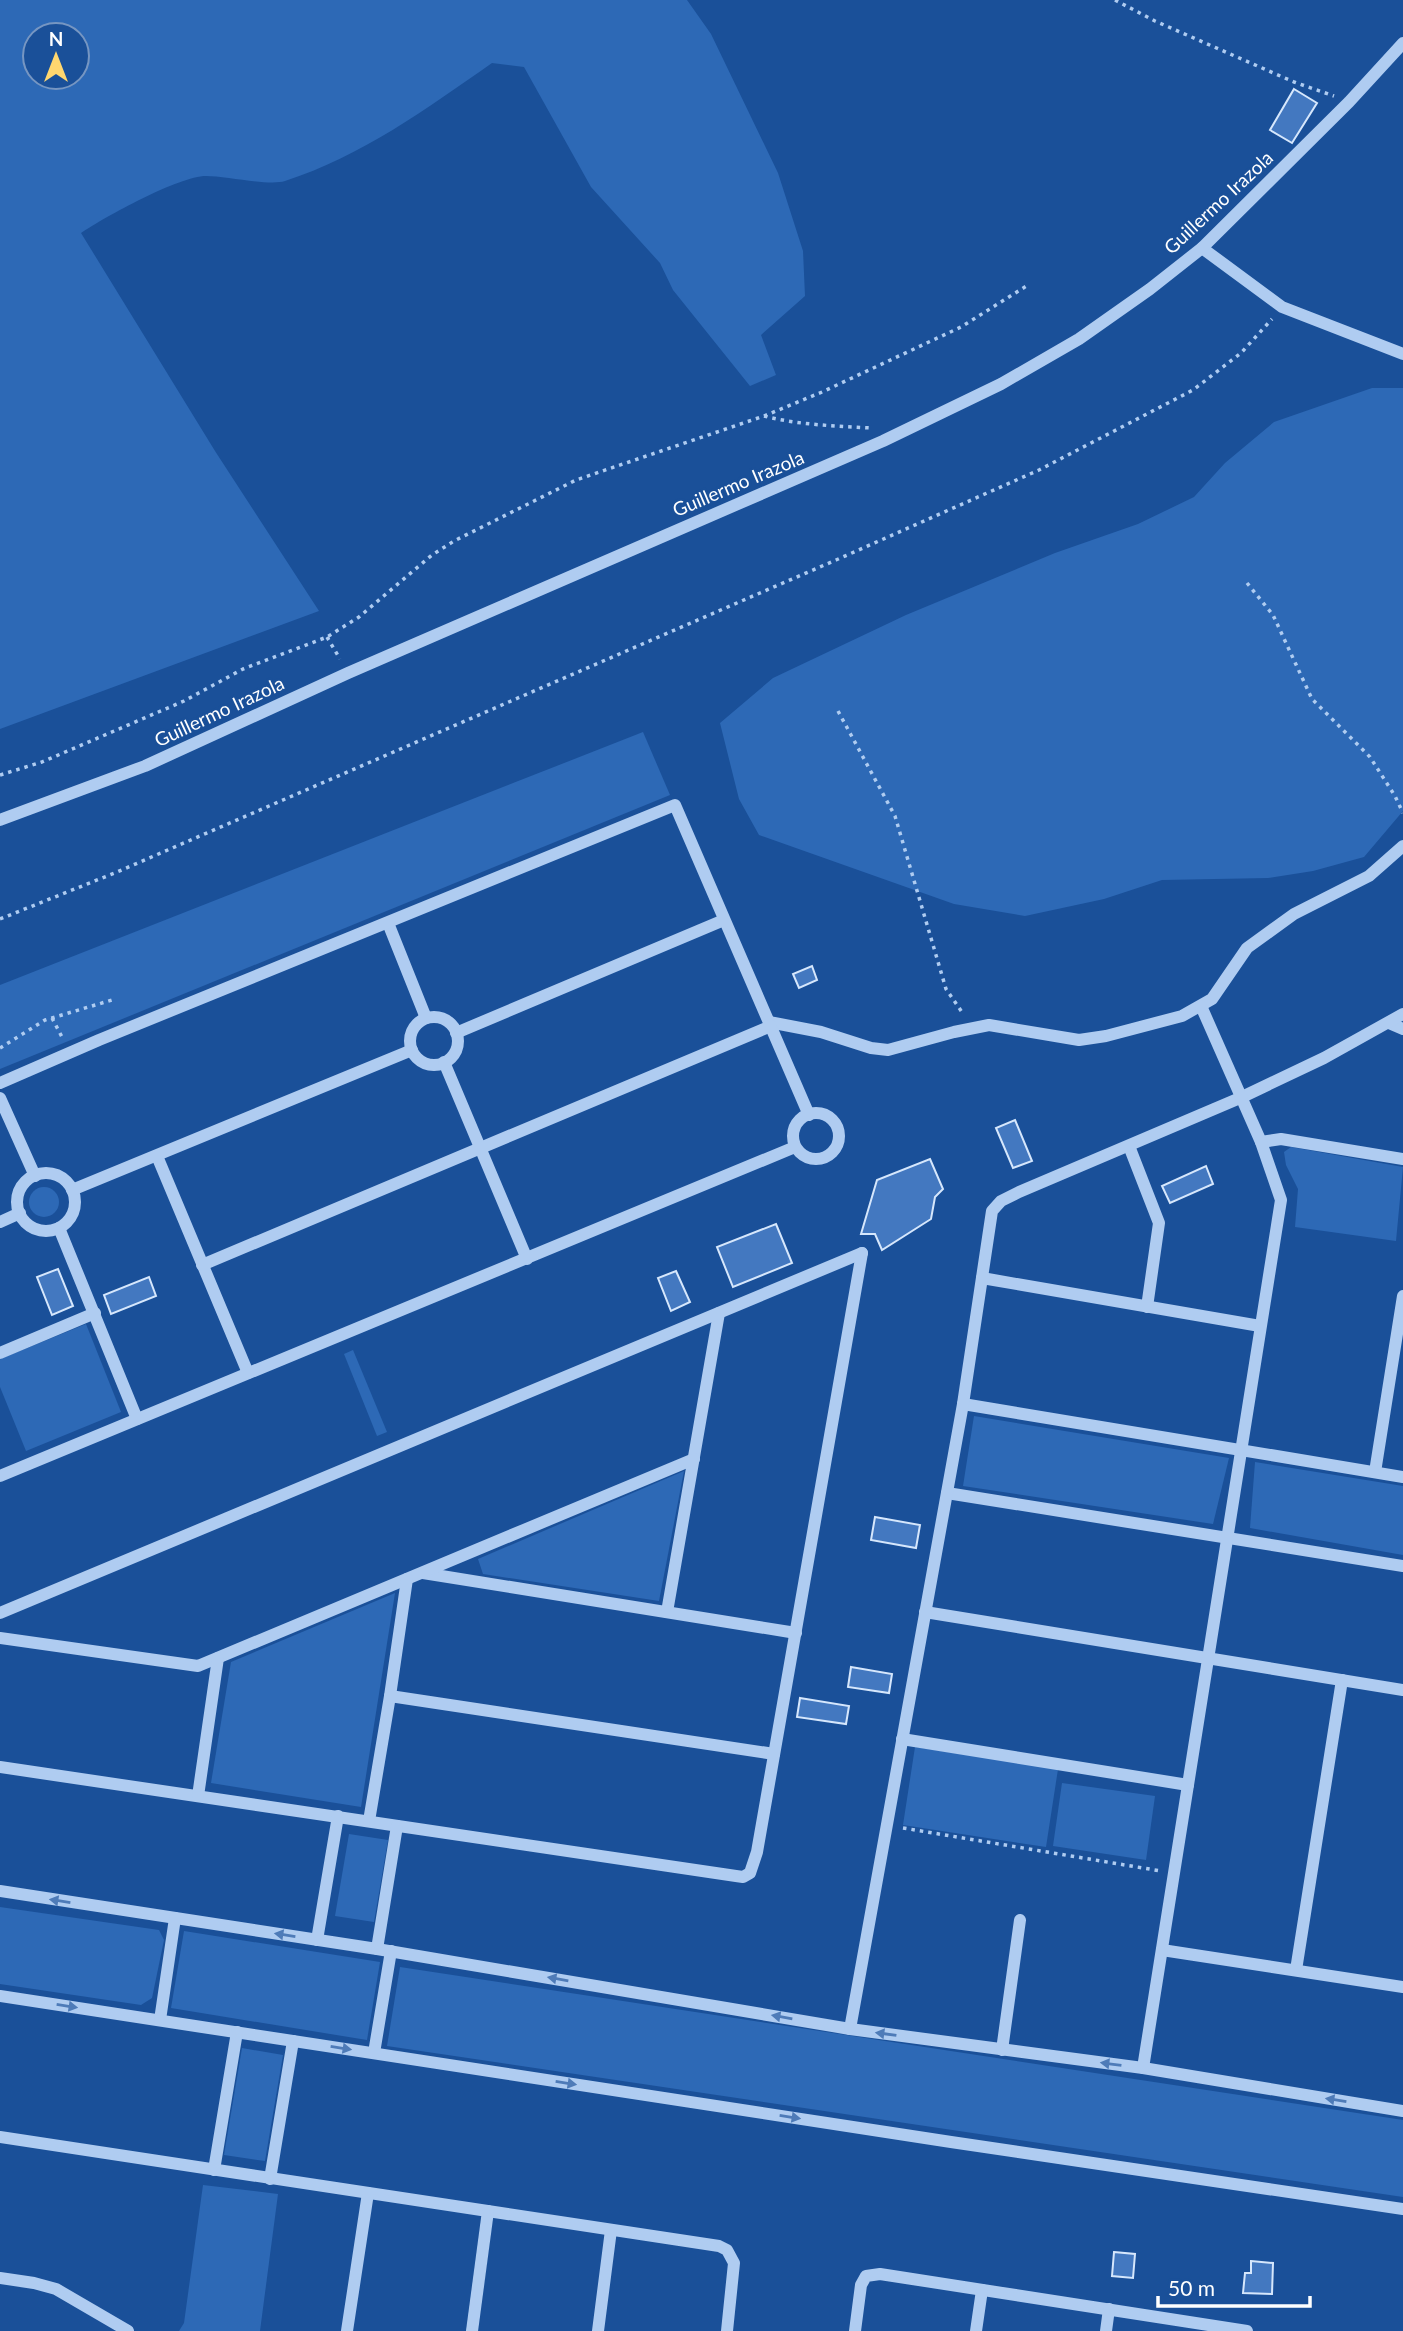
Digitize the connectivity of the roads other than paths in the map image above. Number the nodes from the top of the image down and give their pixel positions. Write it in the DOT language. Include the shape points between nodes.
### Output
graph roads {
  1 [pos="1403,43"];
  2 [pos="1202,248"];
  3 [pos="1403,354"];
  4 [pos="0,820"];
  5 [pos="1403,846"];
  6 [pos="724,920"];
  7 [pos="388,923"];
  8 [pos="1201,1006"];
  9 [pos="1403,1014"];
  10 [pos="426,1018"];
  11 [pos="1389,1023"];
  12 [pos="770,1024"];
  13 [pos="1403,1029"];
  14 [pos="456,1033"];
  15 [pos="412,1050"];
  16 [pos="444,1062"];
  17 [pos="0,1083"];
  18 [pos="0,1098"];
  19 [pos="1240,1098"];
  20 [pos="809,1115"];
  21 [pos="1261,1142"];
  22 [pos="1129,1146"];
  23 [pos="795,1147"];
  24 [pos="481,1149"];
  25 [pos="157,1156"];
  26 [pos="1403,1159"];
  27 [pos="35,1176"];
  28 [pos="72,1190"];
  29 [pos="20,1213"];
  30 [pos="0,1222"];
  31 [pos="59,1228"];
  32 [pos="527,1259"];
  33 [pos="202,1265"];
  34 [pos="982,1278"];
  35 [pos="1403,1296"];
  36 [pos="1147,1307"];
  37 [pos="95,1313"];
  38 [pos="719,1313"];
  39 [pos="1261,1326"];
  40 [pos="0,1353"];
  41 [pos="248,1373"];
  42 [pos="963,1404"];
  43 [pos="137,1419"];
  44 [pos="1240,1450"];
  45 [pos="694,1459"];
  46 [pos="1374,1472"];
  47 [pos="0,1476"];
  48 [pos="1403,1477"];
  49 [pos="947,1493"];
  50 [pos="1226,1538"];
  51 [pos="1403,1566"];
  52 [pos="420,1573"];
  53 [pos="407,1579"];
  54 [pos="0,1612"];
  55 [pos="667,1612"];
  56 [pos="925,1612"];
  57 [pos="796,1633"];
  58 [pos="0,1638"];
  59 [pos="218,1658"];
  60 [pos="1207,1659"];
  61 [pos="1342,1680"];
  62 [pos="1403,1690"];
  63 [pos="390,1696"];
  64 [pos="902,1739"];
  65 [pos="774,1754"];
  66 [pos="0,1767"];
  67 [pos="1188,1784"];
  68 [pos="198,1796"];
  69 [pos="338,1816"];
  70 [pos="369,1821"];
  71 [pos="397,1825"];
  72 [pos="0,1891"];
  73 [pos="175,1918"];
  74 [pos="1020,1920"];
  75 [pos="317,1940"];
  76 [pos="377,1949"];
  77 [pos="1162,1950"];
  78 [pos="391,1951"];
  79 [pos="1296,1970"];
  80 [pos="1403,1987"];
  81 [pos="0,1996"];
  82 [pos="160,2021"];
  83 [pos="850,2029"];
  84 [pos="237,2032"];
  85 [pos="293,2041"];
  86 [pos="1002,2050"];
  87 [pos="374,2053"];
  88 [pos="1143,2068"];
  89 [pos="1403,2111"];
  90 [pos="0,2137"];
  91 [pos="214,2170"];
  92 [pos="270,2179"];
  93 [pos="368,2193"];
  94 [pos="1403,2208"];
  95 [pos="488,2211"];
  96 [pos="611,2230"];
  97 [pos="0,2278"];
  98 [pos="982,2290"];
  99 [pos="1109,2309"];
  100 [pos="1240,2330"];
  101 [pos="128,2331"];
  102 [pos="347,2331"];
  103 [pos="472,2331"];
  104 [pos="598,2331"];
  105 [pos="727,2331"];
  106 [pos="855,2331"];
  107 [pos="976,2331"];
  108 [pos="1106,2331"];
  1 -- 2 [label="street, Guillermo Irazola"];
  2 -- 3 [label="street" via="1282,307"];
  2 -- 4 [label="street, Guillermo Irazola" via="1079,340 883,441 145,766"];
  5 -- 8 [label="street" via="1369,876 1294,914 1247,948 1212,999"];
  6 -- 7 [label="street" via="675,805"];
  6 -- 12 [label="street"];
  6 -- 14 [label="street"];
  7 -- 10 [label="street"];
  7 -- 17 [label="street"];
  8 -- 12 [label="street" via="1182,1016 1079,1040 989,1026 888,1050"];
  8 -- 19 [label="street"];
  9 -- 11 [label="street"];
  10 -- 14 [label="street" via="443,1019"];
  10 -- 15 [label="street" via="412,1031"];
  11 -- 13 [label="street"];
  11 -- 19 [label="street"];
  12 -- 20 [label="street"];
  12 -- 24 [label="street"];
  14 -- 16 [label="street" via="454,1054"];
  15 -- 16 [label="street" via="425,1063"];
  15 -- 25 [label="street"];
  16 -- 24 [label="street"];
  18 -- 27 [label="street"];
  19 -- 21 [label="street"];
  19 -- 22 [label="street"];
  20 -- 23 [label="street" via="795,1126"];
  20 -- 23 [label="street" via="820,1113 834,1121 839,1144 821,1159 806,1157"];
  21 -- 26 [label="street" via="1281,1139"];
  21 -- 39 [label="street" via="1281,1200"];
  22 -- 34 [label="street" via="1001,1201 992,1211"];
  22 -- 36 [label="street" via="1158,1223"];
  23 -- 32 [label="street"];
  24 -- 32 [label="street"];
  24 -- 33 [label="street"];
  25 -- 28 [label="street"];
  25 -- 33 [label="street"];
  27 -- 28 [label="street" via="58,1177"];
  27 -- 29 [label="street" via="20,1191"];
  28 -- 31 [label="street" via="74,1209"];
  29 -- 30 [label="street"];
  29 -- 31 [label="street" via="35,1229"];
  31 -- 37 [label="street"];
  32 -- 41 [label="street"];
  33 -- 41 [label="street"];
  34 -- 36 [label="street"];
  34 -- 42 [label="street"];
  35 -- 46 [label="street"];
  36 -- 39 [label="street"];
  37 -- 40 [label="street"];
  37 -- 43 [label="street"];
  38 -- 45 [label="street"];
  38 -- 54 [label="street"];
  38 -- 57 [label="street" via="862,1253"];
  39 -- 44 [label="street"];
  41 -- 43 [label="street"];
  42 -- 44 [label="street"];
  42 -- 49 [label="street"];
  43 -- 47 [label="street"];
  44 -- 46 [label="street"];
  44 -- 50 [label="street"];
  45 -- 52 [label="street"];
  45 -- 55 [label="street"];
  46 -- 48 [label="street"];
  49 -- 50 [label="street"];
  49 -- 56 [label="street"];
  50 -- 51 [label="street"];
  50 -- 60 [label="street"];
  52 -- 53 [label="street"];
  52 -- 55 [label="street"];
  53 -- 59 [label="street"];
  53 -- 63 [label="street"];
  55 -- 57 [label="street"];
  56 -- 60 [label="street"];
  56 -- 64 [label="street"];
  57 -- 65 [label="street"];
  58 -- 59 [label="street" via="198,1666"];
  59 -- 68 [label="street"];
  60 -- 61 [label="street"];
  60 -- 67 [label="street"];
  61 -- 62 [label="street"];
  61 -- 79 [label="street"];
  63 -- 65 [label="street"];
  63 -- 70 [label="street"];
  64 -- 67 [label="street"];
  64 -- 83 [label="street"];
  65 -- 71 [label="street" via="755,1863 743,1877"];
  66 -- 68 [label="street"];
  67 -- 77 [label="street"];
  68 -- 69 [label="street"];
  69 -- 70 [label="street"];
  69 -- 75 [label="street"];
  70 -- 71 [label="street"];
  71 -- 76 [label="street"];
  73 -- 72 [label="street, one-way"];
  75 -- 73 [label="street, one-way"];
  73 -- 82 [label="street"];
  74 -- 86 [label="street"];
  75 -- 76 [label="street"];
  76 -- 78 [label="street"];
  77 -- 79 [label="street"];
  77 -- 88 [label="street"];
  83 -- 78 [label="street, one-way"];
  78 -- 87 [label="street"];
  79 -- 80 [label="street"];
  81 -- 82 [label="street, one-way"];
  82 -- 84 [label="street"];
  86 -- 83 [label="street, one-way"];
  84 -- 85 [label="street"];
  84 -- 91 [label="street"];
  85 -- 87 [label="street, one-way"];
  85 -- 92 [label="street"];
  88 -- 86 [label="street, one-way"];
  87 -- 94 [label="street, one-way"];
  89 -- 88 [label="street, one-way"];
  90 -- 91 [label="street"];
  91 -- 92 [label="street"];
  92 -- 93 [label="street"];
  93 -- 95 [label="street"];
  93 -- 102 [label="street"];
  95 -- 96 [label="street"];
  95 -- 103 [label="street"];
  96 -- 104 [label="street"];
  96 -- 105 [label="street" via="727,2250 735,2271"];
  97 -- 101 [label="street" via="56,2289"];
  98 -- 99 [label="street"];
  98 -- 106 [label="street" via="880,2274 866,2276"];
  98 -- 107 [label="street"];
  99 -- 100 [label="street"];
  99 -- 108 [label="street"];
}
